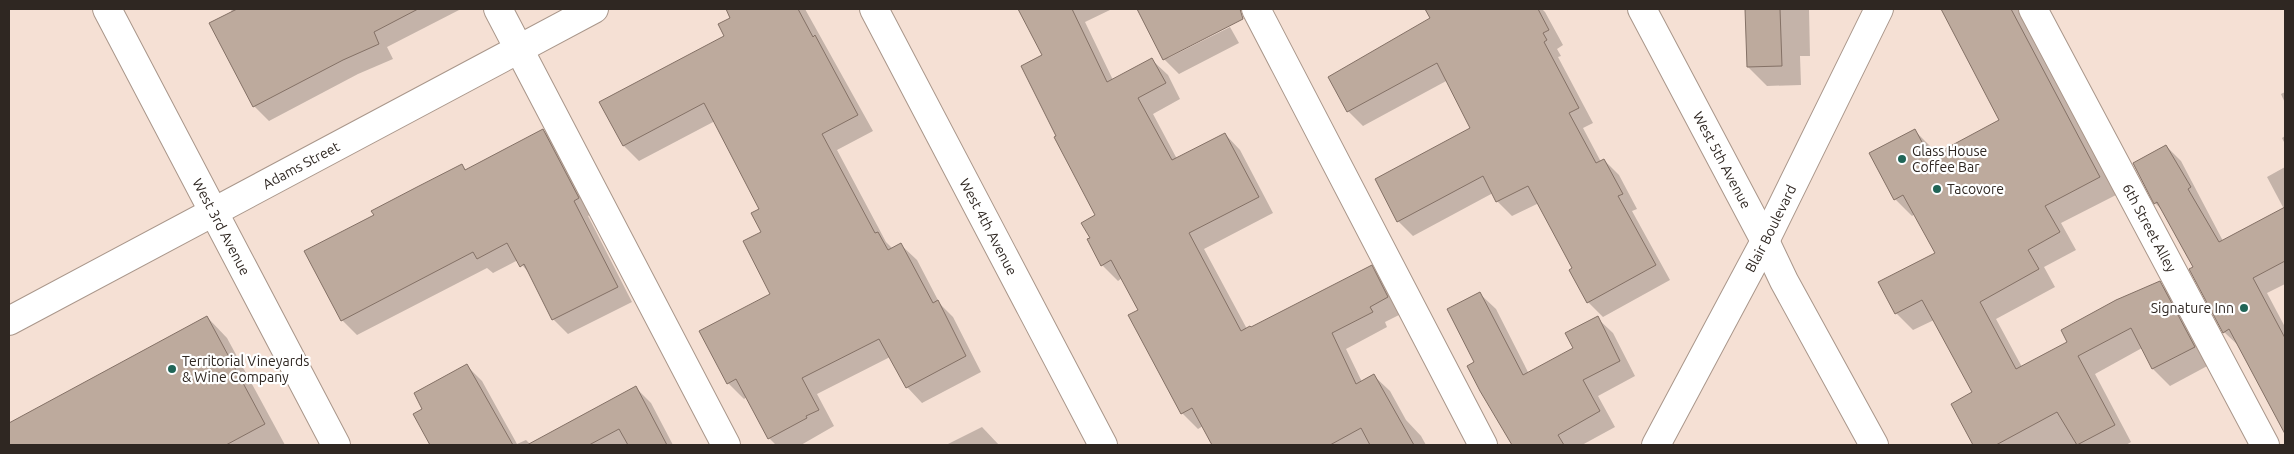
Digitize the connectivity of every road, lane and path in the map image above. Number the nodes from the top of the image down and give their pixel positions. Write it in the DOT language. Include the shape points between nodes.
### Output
graph roads {
  1 [pos="107,9"];
  2 [pos="498,9"];
  3 [pos="594,9"];
  4 [pos="874,9"];
  5 [pos="1256,9"];
  6 [pos="1642,9"];
  7 [pos="1878,9"];
  8 [pos="2033,9"];
  9 [pos="519,48"];
  10 [pos="212,212"];
  11 [pos="1765,241"];
  12 [pos="9,321"];
  13 [pos="336,445"];
  14 [pos="726,445"];
  15 [pos="1103,445"];
  16 [pos="1483,445"];
  17 [pos="1656,445"];
  18 [pos="1874,445"];
  19 [pos="2265,445"];
  1 -- 10 [label="street, West 3rd Avenue"];
  2 -- 9 [label="street"];
  3 -- 9 [label="street, Adams Street"];
  4 -- 15 [label="street, West 4th Avenue"];
  5 -- 16 [label="street"];
  6 -- 11 [label="street, West 5th Avenue"];
  7 -- 11 [label="street, Blair Boulevard"];
  8 -- 19 [label="street, 6th Street Alley"];
  9 -- 10 [label="street, Adams Street"];
  9 -- 14 [label="street"];
  10 -- 12 [label="street, Adams Street"];
  10 -- 13 [label="street, West 3rd Avenue"];
  11 -- 17 [label="street, Blair Boulevard"];
  11 -- 18 [label="street, West 5th Avenue"];
}
